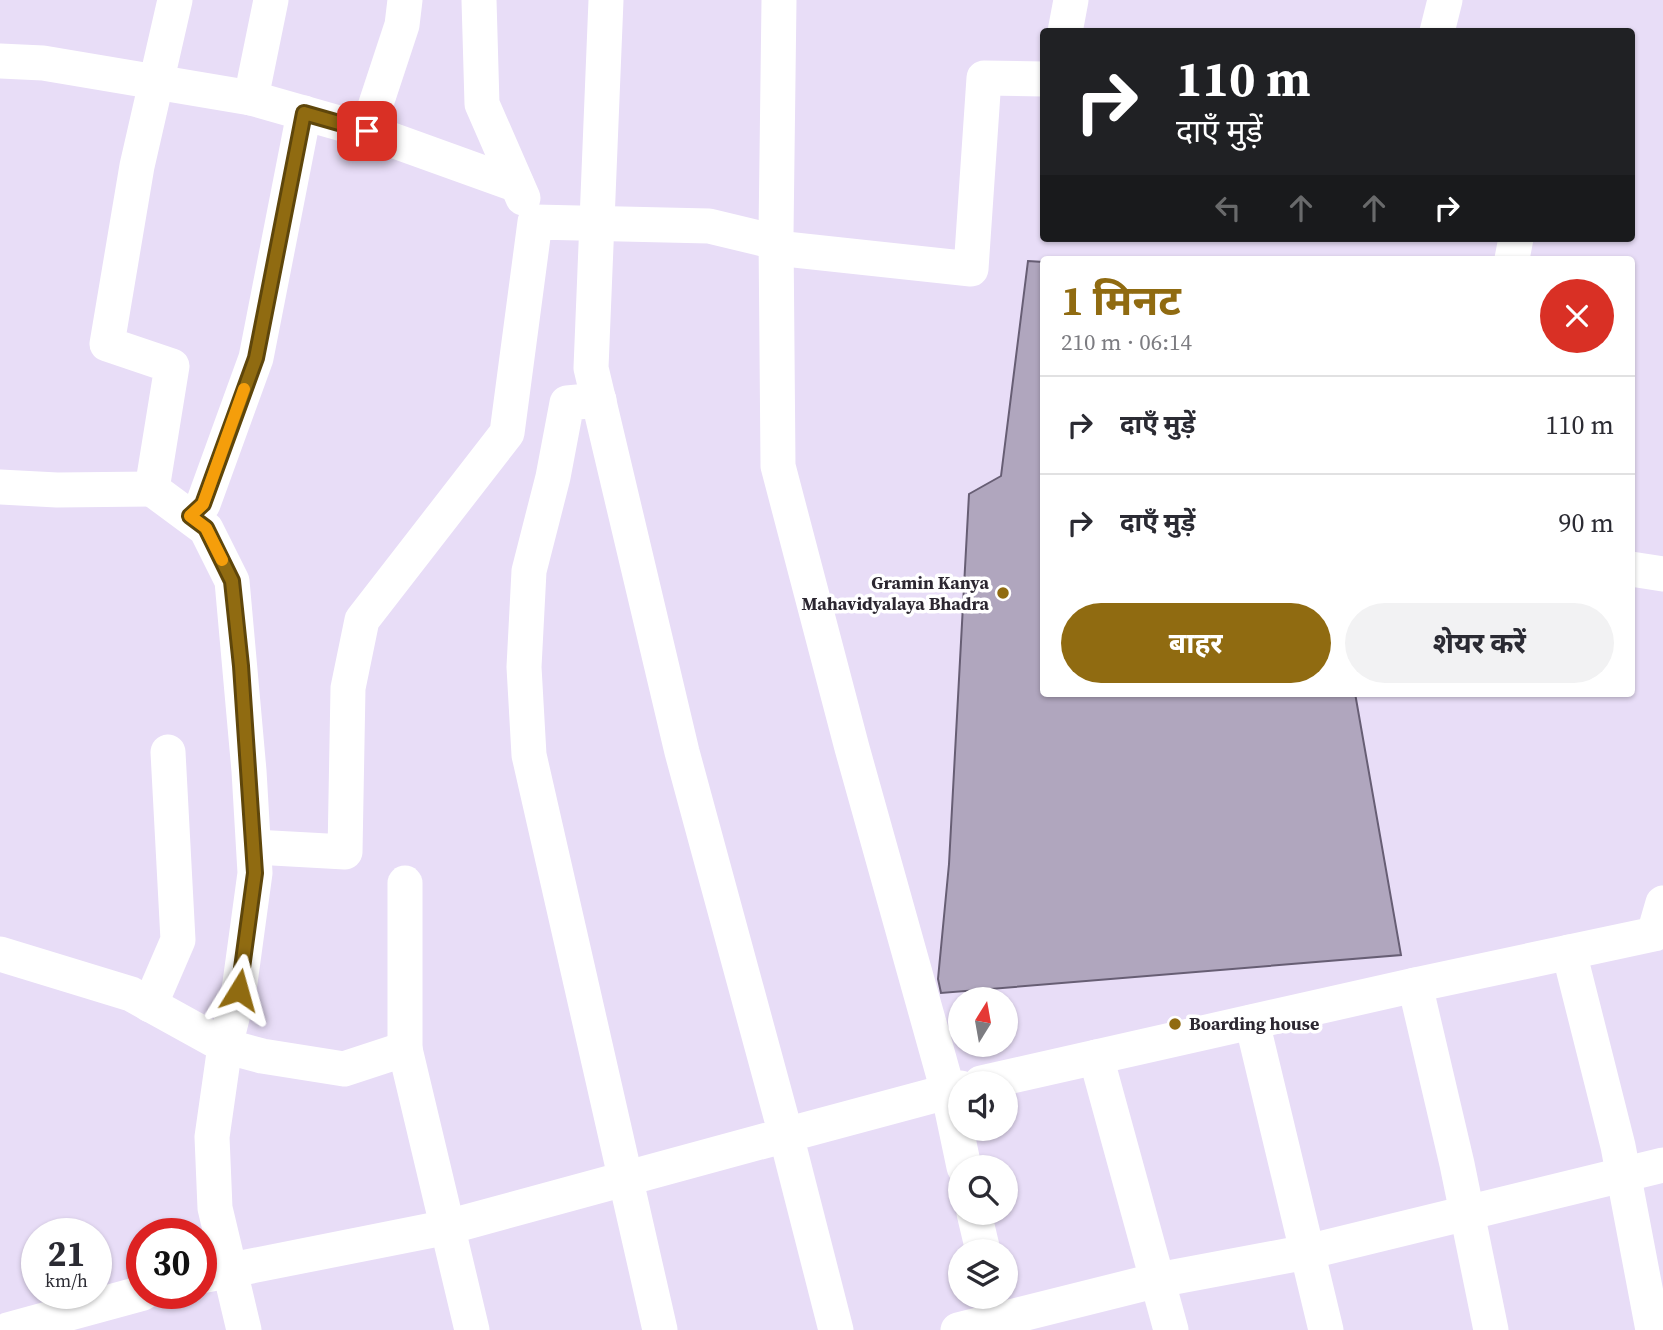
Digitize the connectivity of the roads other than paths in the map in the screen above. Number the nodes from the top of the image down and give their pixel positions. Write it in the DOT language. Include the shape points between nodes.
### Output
graph roads {
  1 [pos="175,0"];
  2 [pos="271,0"];
  3 [pos="405,0"];
  4 [pos="480,0"];
  5 [pos="606,0"];
  6 [pos="779,0"];
  7 [pos="1071,0"];
  8 [pos="1066,28"];
  9 [pos="0,61"];
  10 [pos="1040,79"];
  11 [pos="156,83"];
  12 [pos="251,99"];
  13 [pos="304,113"];
  14 [pos="367,131"];
  15 [pos="517,185"];
  16 [pos="535,222"];
  17 [pos="598,225"];
  18 [pos="776,245"];
  19 [pos="599,400"];
  20 [pos="0,487"];
  21 [pos="152,489"];
  22 [pos="190,516"];
  23 [pos="1635,570"];
  24 [pos="1663,574"];
  25 [pos="168,752"];
  26 [pos="254,847"];
  27 [pos="405,883"];
  28 [pos="1663,904"];
  29 [pos="1569,952"];
  30 [pos="0,954"];
  31 [pos="1415,985"];
  32 [pos="150,1005"];
  33 [pos="1252,1022"];
  34 [pos="225,1046"];
  35 [pos="405,1049"];
  36 [pos="1096,1057"];
  37 [pos="949,1071"];
  38 [pos="1018,1075"];
  39 [pos="948,1091"];
  40 [pos="786,1135"];
  41 [pos="1663,1165"];
  42 [pos="1623,1175"];
  43 [pos="626,1179"];
  44 [pos="1467,1211"];
  45 [pos="215,1218"];
  46 [pos="448,1227"];
  47 [pos="1307,1252"];
  48 [pos="217,1273"];
  49 [pos="217,1275"];
  50 [pos="1158,1280"];
  51 [pos="126,1298"];
  52 [pos="996,1315"];
  53 [pos="8,1330"];
  54 [pos="244,1330"];
  55 [pos="472,1330"];
  56 [pos="660,1330"];
  57 [pos="836,1330"];
  58 [pos="958,1330"];
  59 [pos="1171,1330"];
  60 [pos="1326,1330"];
  61 [pos="1491,1330"];
  62 [pos="1653,1330"];
  1 -- 11 [label="street"];
  2 -- 12 [label="street"];
  3 -- 14 [label="street" via="402,25"];
  4 -- 15 [label="street" via="482,104"];
  5 -- 17 [label="street"];
  6 -- 18 [label="street"];
  7 -- 8 [label="street"];
  9 -- 11 [label="street"];
  10 -- 18 [label="street" via="984,78 971,269"];
  11 -- 12 [label="street"];
  11 -- 21 [label="street" via="107,344 172,366"];
  12 -- 13 [label="street"];
  13 -- 14 [label="street"];
  13 -- 22 [label="street" via="256,358 203,504"];
  14 -- 15 [label="street"];
  15 -- 16 [label="street"];
  16 -- 17 [label="street"];
  16 -- 26 [label="street" via="507,433 362,620 348,688 345,852"];
  17 -- 18 [label="street" via="709,226"];
  17 -- 19 [label="street" via="591,368"];
  18 -- 37 [label="street" via="778,466 852,748"];
  19 -- 40 [label="street" via="682,752"];
  19 -- 43 [label="street" via="567,403 530,571 524,667 529,755"];
  20 -- 21 [label="street"];
  21 -- 22 [label="street"];
  22 -- 26 [label="street" via="206,528 232,581"];
  23 -- 24 [label="street"];
  25 -- 32 [label="street" via="178,940"];
  26 -- 34 [label="street" via="255,873 239,990"];
  27 -- 35 [label="street"];
  28 -- 29 [label="street" via="1654,934"];
  29 -- 31 [label="street"];
  29 -- 42 [label="street"];
  30 -- 32 [label="street" via="131,994"];
  31 -- 33 [label="street"];
  31 -- 44 [label="street"];
  32 -- 34 [label="street"];
  33 -- 36 [label="street"];
  33 -- 47 [label="street"];
  34 -- 35 [label="street" via="344,1069"];
  34 -- 45 [label="street" via="212,1137"];
  35 -- 46 [label="street"];
  36 -- 38 [label="street"];
  36 -- 50 [label="street"];
  39 -- 40 [label="street"];
  40 -- 43 [label="street"];
  40 -- 57 [label="street"];
  41 -- 42 [label="street"];
  42 -- 44 [label="street"];
  42 -- 62 [label="street"];
  43 -- 46 [label="street"];
  43 -- 56 [label="street"];
  44 -- 47 [label="street"];
  44 -- 61 [label="street"];
  46 -- 48 [label="street"];
  46 -- 55 [label="street"];
  47 -- 50 [label="street"];
  47 -- 60 [label="street"];
  49 -- 54 [label="street"];
  50 -- 52 [label="street"];
  50 -- 59 [label="street"];
  51 -- 53 [label="street"];
  52 -- 58 [label="street"];
}
